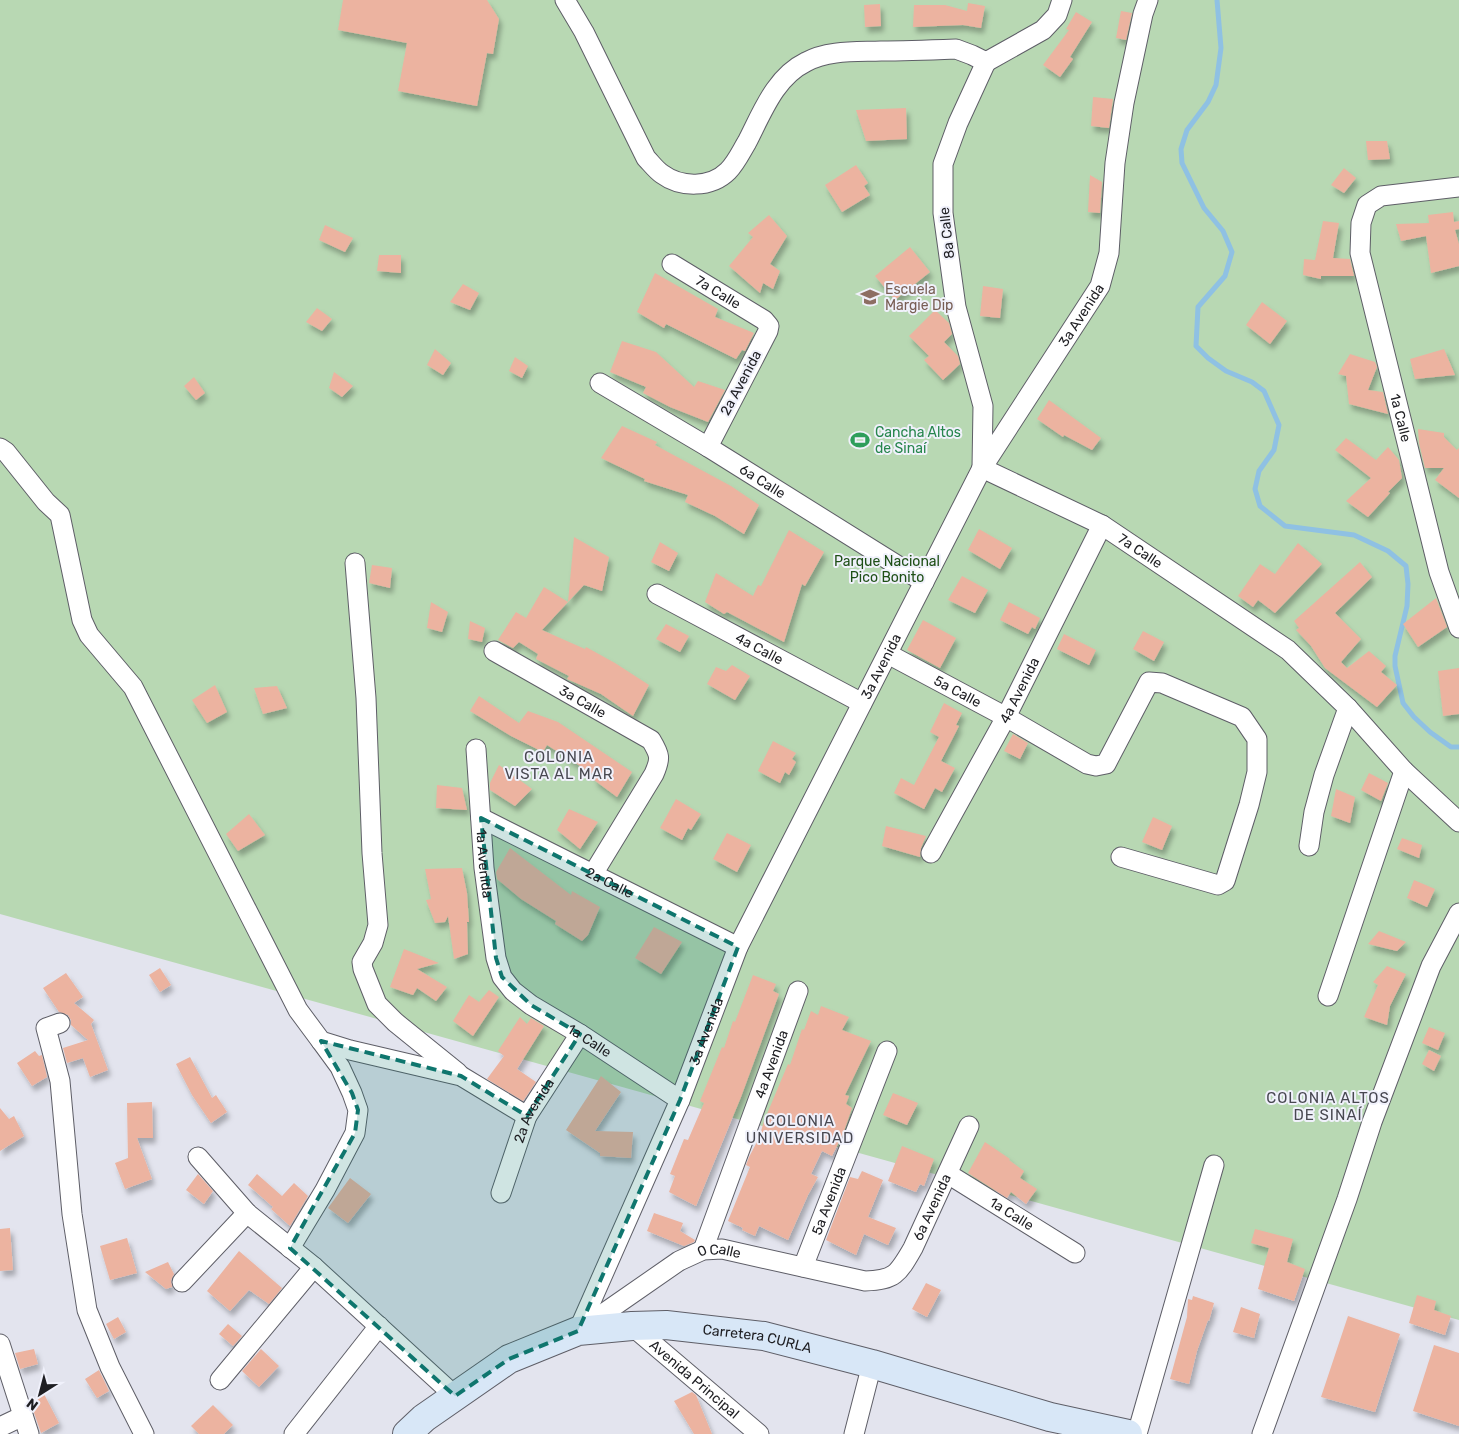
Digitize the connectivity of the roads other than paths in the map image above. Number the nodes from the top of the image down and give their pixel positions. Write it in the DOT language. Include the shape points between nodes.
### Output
graph roads {
  1 [pos="565,0"];
  2 [pos="1062,0"];
  3 [pos="1148,0"];
  4 [pos="986,62"];
  5 [pos="1459,187"];
  6 [pos="672,264"];
  7 [pos="764,320"];
  8 [pos="600,383"];
  9 [pos="708,447"];
  10 [pos="0,448"];
  11 [pos="982,468"];
  12 [pos="1102,525"];
  13 [pos="355,563"];
  14 [pos="924,582"];
  15 [pos="657,594"];
  16 [pos="1459,628"];
  17 [pos="494,650"];
  18 [pos="888,654"];
  19 [pos="862,702"];
  20 [pos="1348,708"];
  21 [pos="1006,717"];
  22 [pos="476,750"];
  23 [pos="1404,771"];
  24 [pos="481,818"];
  25 [pos="1459,822"];
  26 [pos="1309,846"];
  27 [pos="931,853"];
  28 [pos="1121,857"];
  29 [pos="593,874"];
  30 [pos="1459,913"];
  31 [pos="738,947"];
  32 [pos="502,977"];
  33 [pos="798,991"];
  34 [pos="1328,996"];
  35 [pos="60,1023"];
  36 [pos="580,1034"];
  37 [pos="321,1041"];
  38 [pos="887,1051"];
  39 [pos="461,1076"];
  40 [pos="680,1100"];
  41 [pos="527,1116"];
  42 [pos="969,1126"];
  43 [pos="198,1157"];
  44 [pos="1214,1165"];
  45 [pos="948,1174"];
  46 [pos="501,1193"];
  47 [pos="247,1213"];
  48 [pos="290,1248"];
  49 [pos="703,1250"];
  50 [pos="1075,1253"];
  51 [pos="314,1267"];
  52 [pos="803,1267"];
  53 [pos="884,1280"];
  54 [pos="182,1282"];
  55 [pos="379,1326"];
  56 [pos="632,1326"];
  57 [pos="578,1332"];
  58 [pos="0,1344"];
  59 [pos="872,1364"];
  60 [pos="220,1380"];
  61 [pos="455,1396"];
  62 [pos="26,1425"];
  63 [pos="0,1427"];
  64 [pos="421,1428"];
  65 [pos="144,1434"];
  66 [pos="294,1434"];
  67 [pos="759,1434"];
  68 [pos="854,1434"];
  69 [pos="1128,1434"];
  70 [pos="1137,1434"];
  71 [pos="1262,1434"];
  1 -- 4 [label="street" via="646,158 662,174 680,183 698,185 714,181 728,172 776,88 789,73 822,55 956,49"];
  2 -- 4 [label="street" via="1057,15 1043,30"];
  3 -- 11 [label="street, 3a Avenida" via="1124,103 1115,162 1109,253 1100,286"];
  4 -- 11 [label="street, 8a Calle" via="943,164 943,213 956,307 983,406"];
  5 -- 16 [label="street, 1a Calle" via="1381,196 1367,205 1360,253 1439,572"];
  6 -- 7 [label="street, 7a Calle"];
  7 -- 9 [label="street, 2a Avenida" via="769,326 768,331"];
  8 -- 9 [label="street, 6a Calle"];
  9 -- 14 [label="street, 6a Calle"];
  10 -- 37 [label="street" via="60,515 82,620 89,635 133,687 298,1010"];
  11 -- 12 [label="street, 7a Calle"];
  11 -- 14 [label="street, 3a Avenida"];
  12 -- 20 [label="street, 7a Calle" via="1288,650"];
  12 -- 21 [label="street, 4a Avenida"];
  13 -- 39 [label="street" via="378,926 362,962 363,969 377,1004"];
  14 -- 18 [label="street, 3a Avenida"];
  15 -- 19 [label="street, 4a Calle"];
  17 -- 29 [label="street, 3a Calle" via="651,740 659,753 654,774"];
  18 -- 19 [label="street, 3a Avenida"];
  18 -- 21 [label="street, 5a Calle"];
  19 -- 31 [label="street, 3a Avenida"];
  20 -- 23 [label="street, 7a Calle"];
  20 -- 26 [label="street" via="1317,802"];
  21 -- 27 [label="street, 4a Avenida"];
  21 -- 28 [label="street, 5a Calle" via="1087,764 1096,766 1106,764 1149,682 1162,683 1242,717 1257,739 1257,772 1225,881 1218,885"];
  22 -- 24 [label="street, 1a Avenida"];
  23 -- 25 [label="street, 7a Calle"];
  23 -- 34 [label="street"];
  24 -- 29 [label="street, 2a Calle"];
  24 -- 32 [label="street, 1a Avenida" via="484,868 496,958"];
  29 -- 31 [label="street, 2a Calle"];
  30 -- 71 [label="street" via="1431,966 1375,1114"];
  31 -- 40 [label="street, 3a Avenida"];
  32 -- 36 [label="street, 1a Calle" via="531,1005"];
  33 -- 49 [label="street, 4a Avenida"];
  35 -- 65 [label="street" via="46,1028 60,1081 72,1214 87,1310 110,1367"];
  36 -- 40 [label="street, 1a Calle"];
  36 -- 41 [label="street, 2a Avenida"];
  37 -- 39 [label="street"];
  37 -- 48 [label="street" via="340,1067 352,1093 358,1110 355,1133"];
  38 -- 52 [label="street, 5a Avenida"];
  39 -- 41 [label="street"];
  40 -- 57 [label="street, 3a Avenida"];
  41 -- 46 [label="street, 2a Avenida"];
  42 -- 45 [label="street, 6a Avenida"];
  43 -- 47 [label="street"];
  44 -- 70 [label="street"];
  45 -- 50 [label="street, 1a Calle"];
  45 -- 53 [label="street, 6a Avenida" via="903,1266"];
  47 -- 48 [label="street"];
  47 -- 54 [label="street"];
  48 -- 51 [label="street"];
  49 -- 52 [label="street, 0 Calle" via="722,1249"];
  49 -- 57 [label="street, 0 Calle" via="680,1261"];
  51 -- 55 [label="street"];
  51 -- 60 [label="street"];
  52 -- 53 [label="street, 0 Calle" via="865,1281"];
  55 -- 61 [label="street"];
  55 -- 66 [label="street"];
  56 -- 57 [label="main road, Carretera CURLA"];
  56 -- 59 [label="main road, Carretera CURLA" via="666,1325 764,1336"];
  56 -- 67 [label="street, Avenida Principal"];
  57 -- 61 [label="main road, Carretera CURLA" via="509,1359"];
  58 -- 62 [label="street"];
  59 -- 68 [label="street"];
  59 -- 69 [label="main road, Carretera CURLA" via="1050,1417"];
  61 -- 64 [label="main road, Carretera CURLA"];
  62 -- 63 [label="street"];
}
